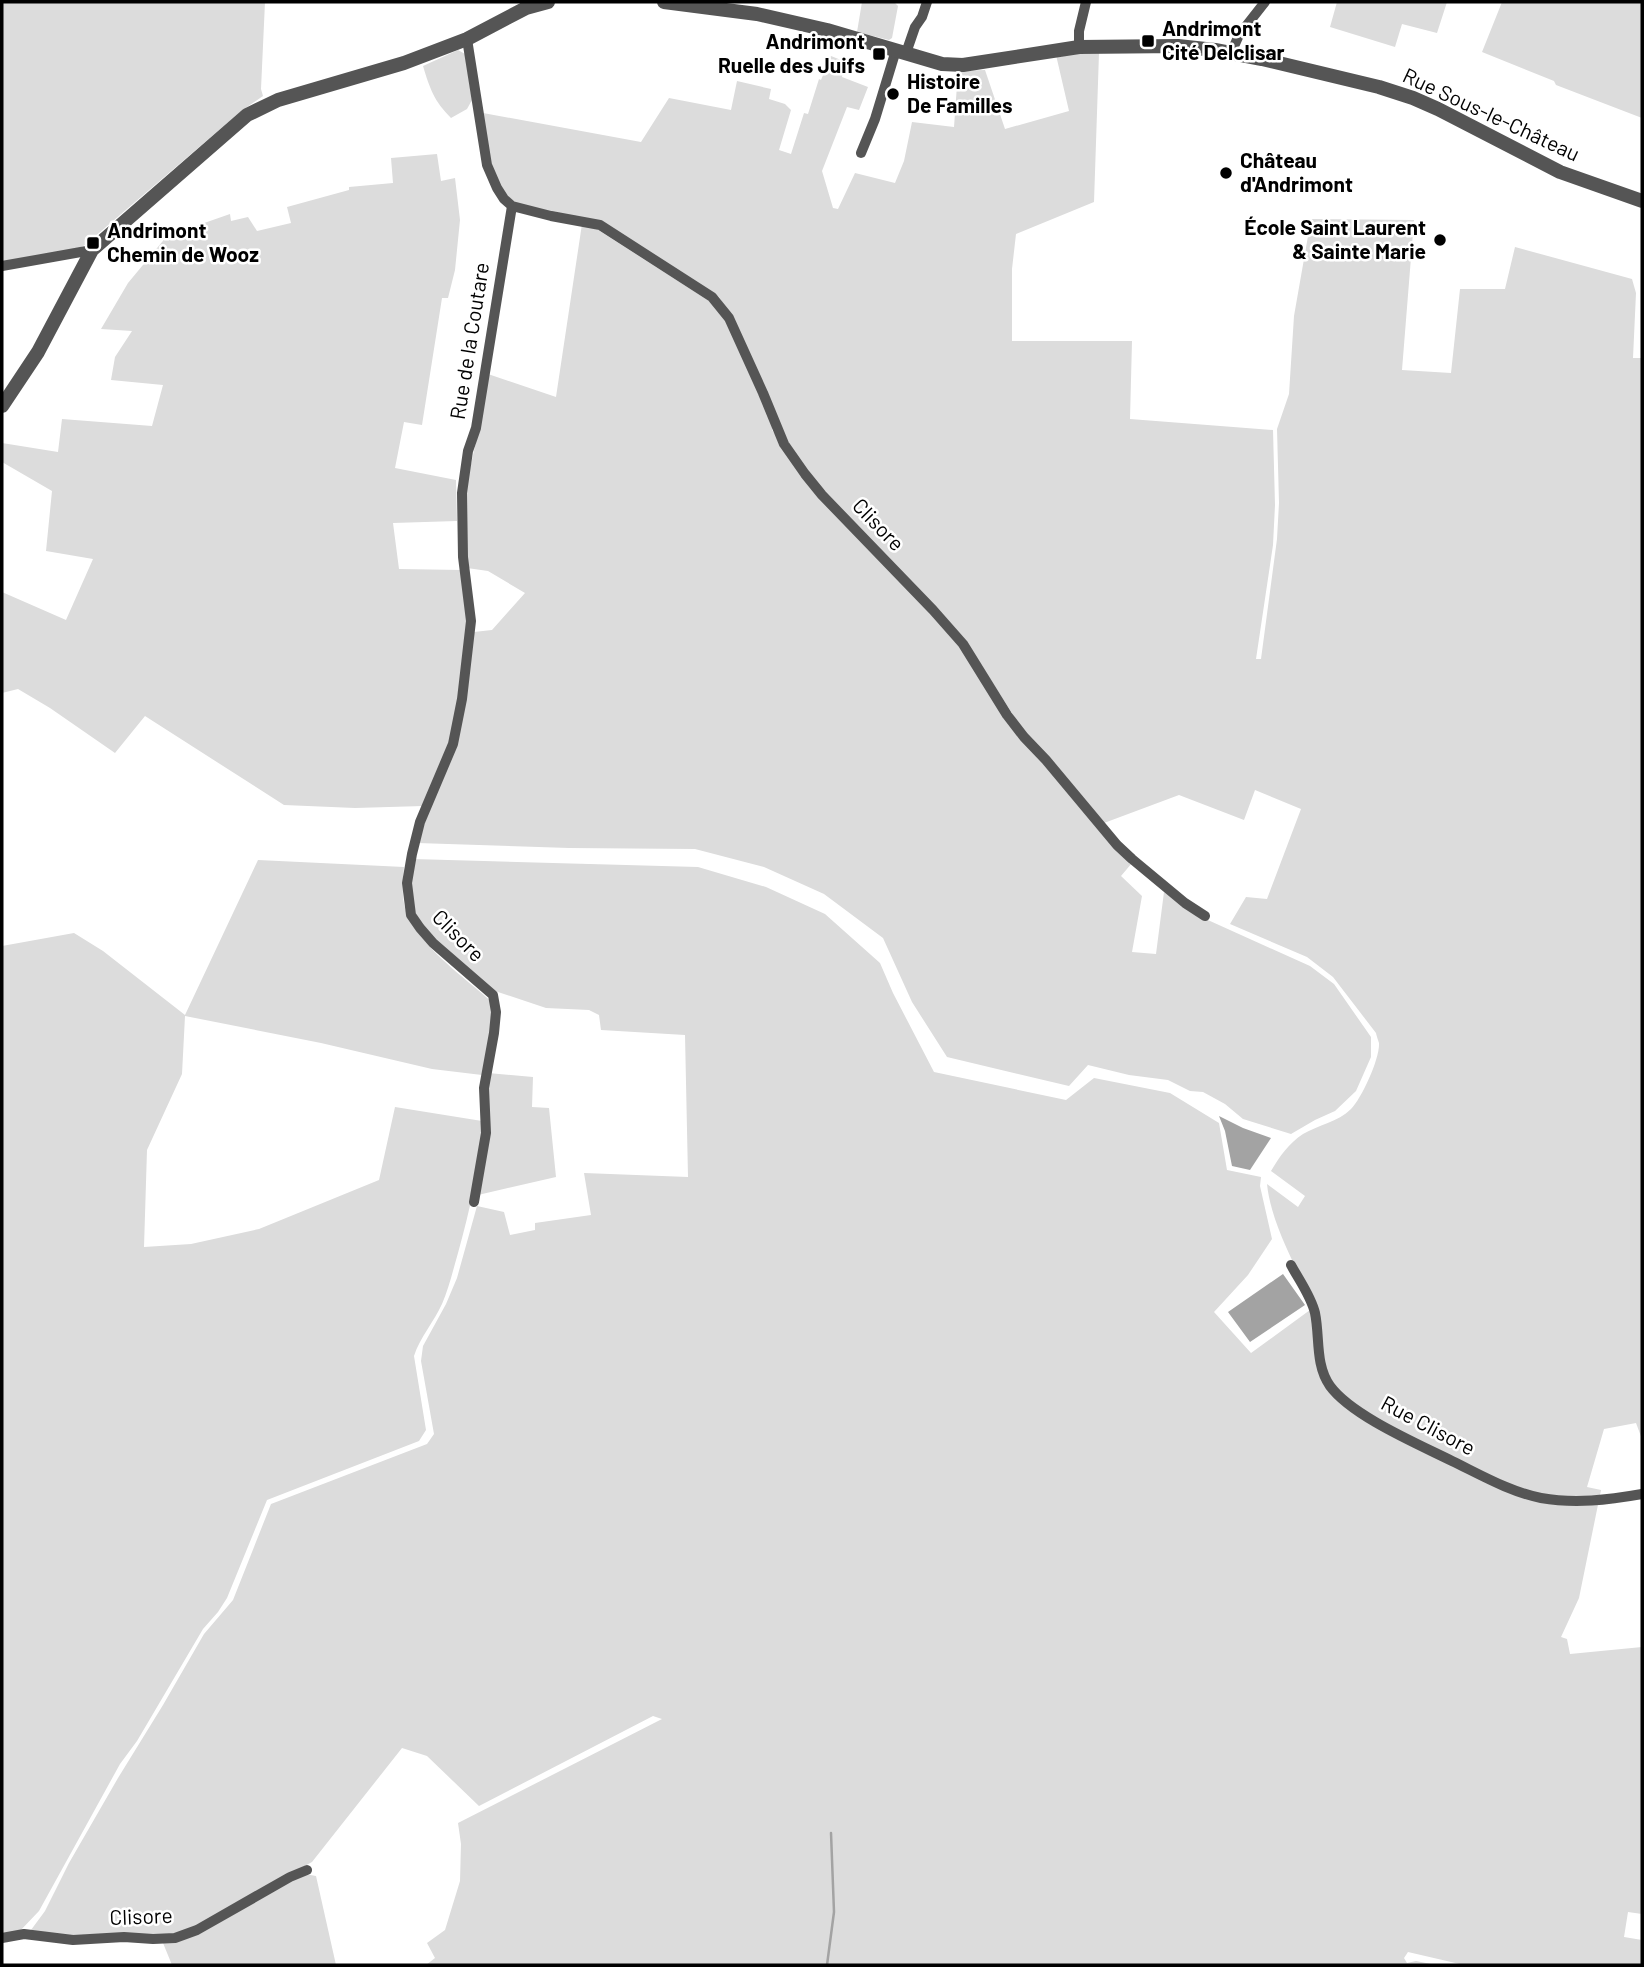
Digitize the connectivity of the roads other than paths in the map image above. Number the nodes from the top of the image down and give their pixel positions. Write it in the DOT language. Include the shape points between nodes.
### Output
graph roads {
  1 [pos="548,2"];
  2 [pos="664,2"];
  3 [pos="767,2"];
  4 [pos="928,2"];
  5 [pos="1086,2"];
  6 [pos="1265,2"];
  7 [pos="522,5"];
  8 [pos="757,14"];
  9 [pos="467,39"];
  10 [pos="1079,47"];
  11 [pos="901,52"];
  12 [pos="1231,52"];
  13 [pos="861,153"];
  14 [pos="1642,201"];
  15 [pos="512,206"];
  16 [pos="92,250"];
  17 [pos="2,266"];
  18 [pos="2,407"];
  19 [pos="467,656"];
  20 [pos="1205,916"];
  21 [pos="474,1202"];
  22 [pos="1291,1265"];
  23 [pos="1642,1494"];
  24 [pos="307,1870"];
  25 [pos="2,1938"];
  1 -- 7 [label="street"];
  2 -- 8 [label="street, Rue Sous-le-Château"];
  3 -- 8 [label="street"];
  4 -- 11 [label="street"];
  5 -- 10 [label="street"];
  6 -- 12 [label="street"];
  7 -- 9 [label="street"];
  8 -- 11 [label="street, Rue Sous-le-Château"];
  9 -- 15 [label="street" via="487,165"];
  9 -- 16 [label="street" via="278,100 247,115"];
  10 -- 11 [label="street, Rue Sous-le-Château" via="962,65"];
  10 -- 12 [label="street, Rue Sous-le-Château" via="1178,46"];
  11 -- 13 [label="street"];
  12 -- 14 [label="street, Rue Sous-le-Château" via="1413,98 1560,172"];
  15 -- 19 [label="street, Rue de la Coutare" via="462,493 471,621"];
  15 -- 20 [label="street, Clisore" via="600,225 712,297 729,318 784,444 805,474 962,644 1007,715 1117,845"];
  16 -- 17 [label="street"];
  16 -- 18 [label="street" via="38,352"];
  19 -- 21 [label="street, Clisore" via="453,744 421,822 407,883 411,915 420,928 493,995 496,1012 485,1088 486,1133"];
  22 -- 23 [label="street, Rue Clisore" via="1315,1312 1322,1370 1341,1398 1357,1410 1511,1489 1541,1498 1578,1502"];
  24 -- 25 [label="street, Clisore" via="175,1938 73,1940 24,1934"];
}
